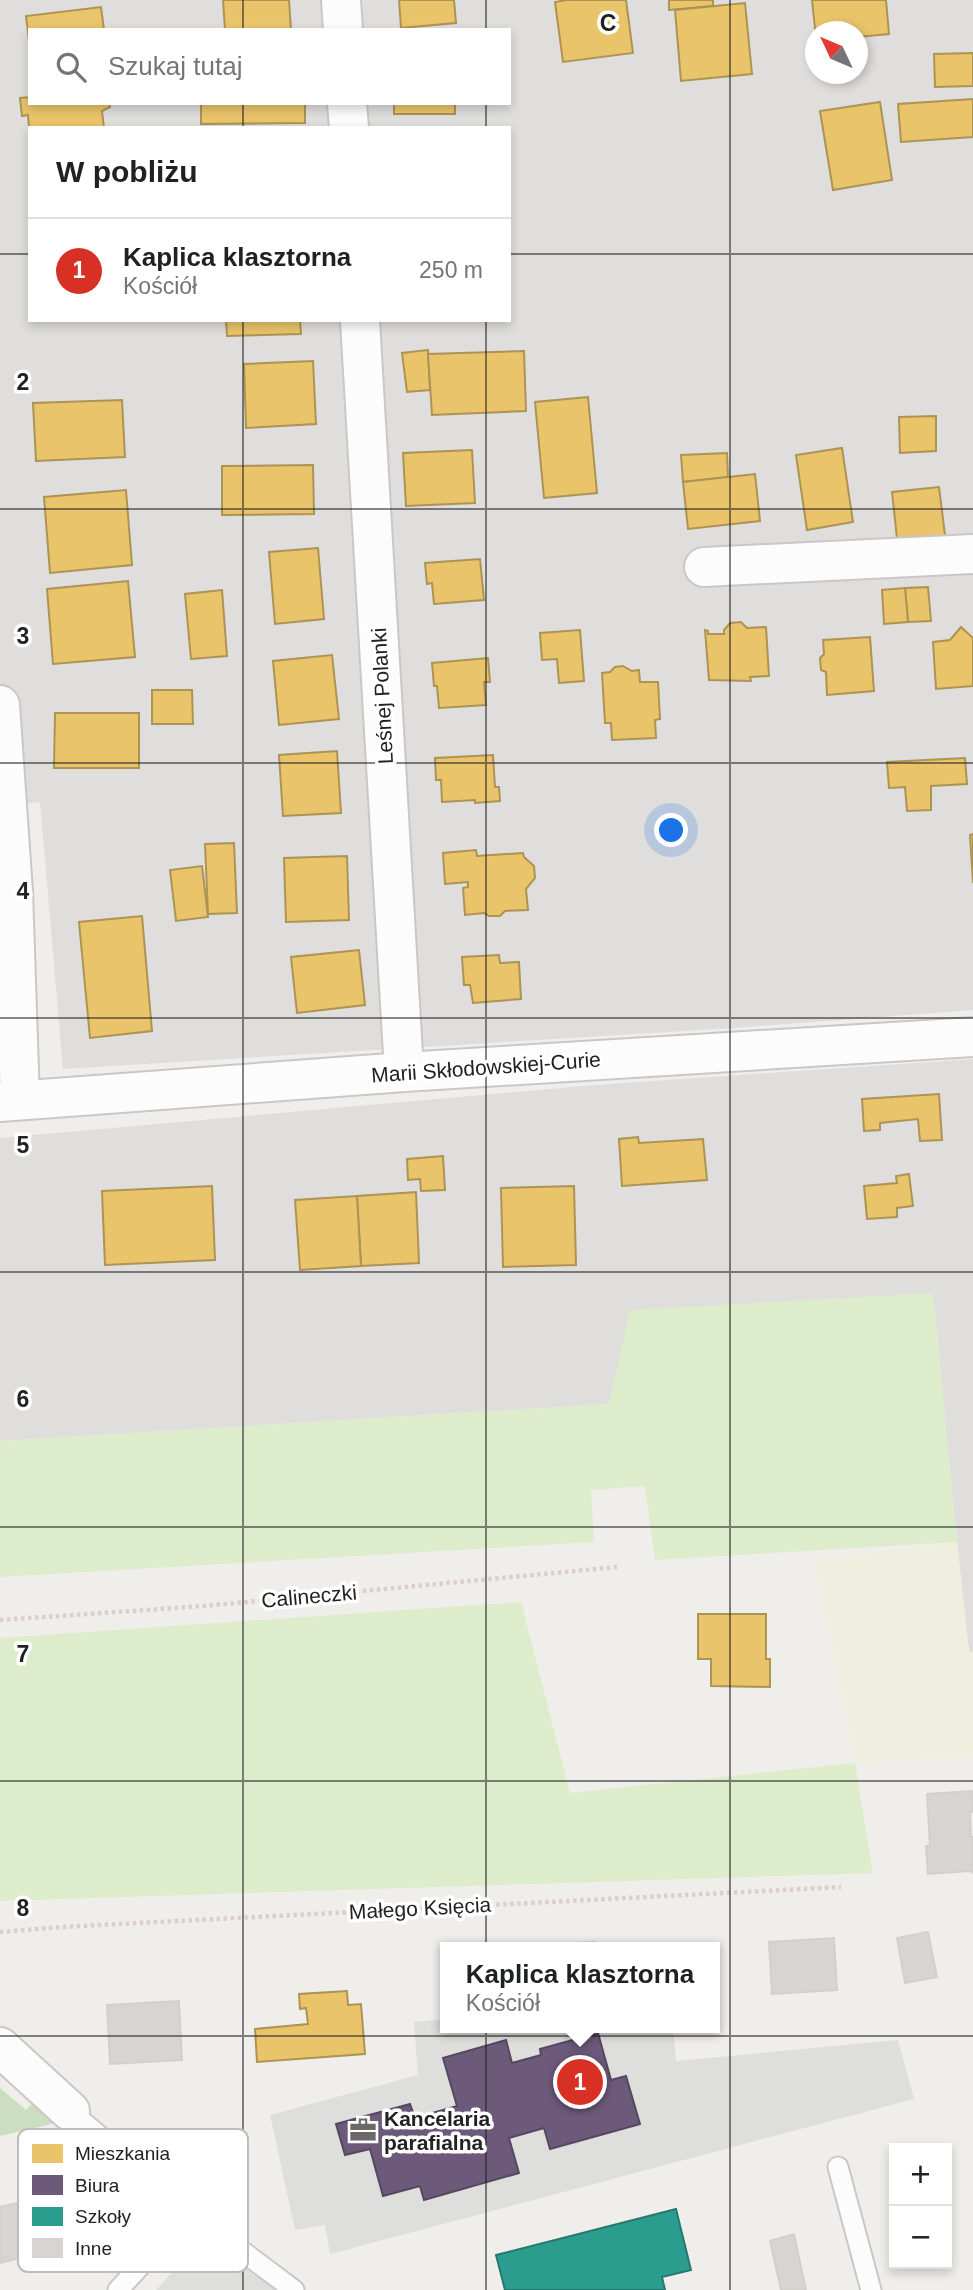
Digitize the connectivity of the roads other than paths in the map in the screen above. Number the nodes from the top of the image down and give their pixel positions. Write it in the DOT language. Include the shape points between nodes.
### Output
graph roads {
  1 [pos="341,0"];
  2 [pos="343,28"];
  3 [pos="347,105"];
  4 [pos="349,126"];
  5 [pos="360,322"];
  6 [pos="973,554"];
  7 [pos="704,567"];
  8 [pos="0,705"];
  9 [pos="6,891"];
  10 [pos="973,1037"];
  11 [pos="404,1072"];
  12 [pos="10,1101"];
  13 [pos="0,2047"];
  14 [pos="70,2110"];
  15 [pos="92,2129"];
  16 [pos="838,2167"];
  17 [pos="248,2256"];
  18 [pos="135,2272"];
  19 [pos="118,2290"];
  20 [pos="294,2290"];
  21 [pos="871,2290"];
  1 -- 2 [label="street"];
  3 -- 4 [label="street"];
  5 -- 11 [label="street, Leśnej Polanki"];
  6 -- 7 [label="street"];
  8 -- 9 [label="street"];
  9 -- 12 [label="street"];
  10 -- 11 [label="street, Marii Skłodowskiej-Curie"];
  11 -- 12 [label="street, Marii Skłodowskiej-Curie"];
  13 -- 14 [label="street"];
  14 -- 15 [label="lane"];
  16 -- 21 [label="lane"];
  17 -- 20 [label="lane"];
  18 -- 19 [label="lane"];
}
